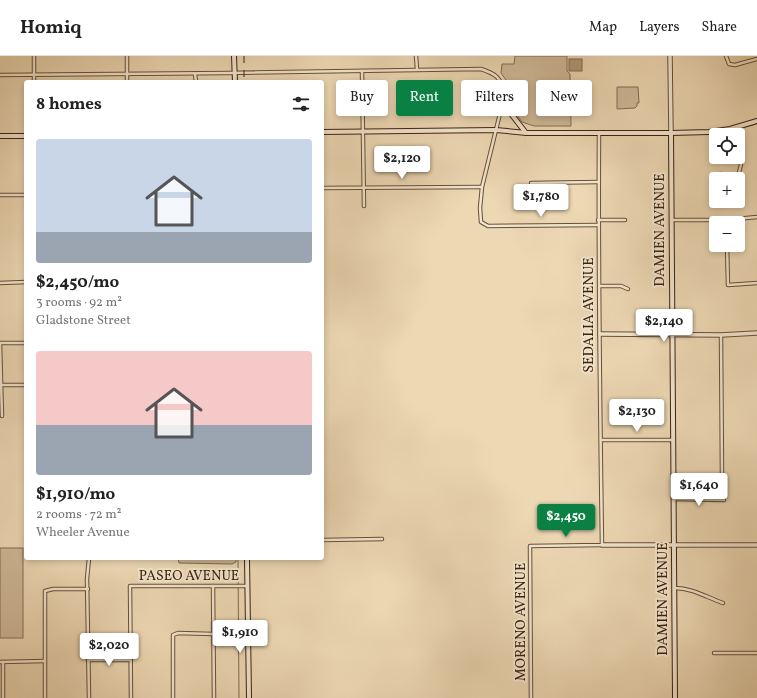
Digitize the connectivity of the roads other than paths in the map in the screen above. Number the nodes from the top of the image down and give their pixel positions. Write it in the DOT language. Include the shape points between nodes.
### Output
graph roads {
  1 [pos="34,56"];
  2 [pos="127,56"];
  3 [pos="234,56"];
  4 [pos="416,56"];
  5 [pos="670,56"];
  6 [pos="726,56"];
  7 [pos="757,59"];
  8 [pos="416,69"];
  9 [pos="362,71"];
  10 [pos="234,73"];
  11 [pos="34,74"];
  12 [pos="127,74"];
  13 [pos="195,74"];
  14 [pos="0,75"];
  15 [pos="34,80"];
  16 [pos="127,80"];
  17 [pos="196,80"];
  18 [pos="234,80"];
  19 [pos="500,80"];
  20 [pos="499,116"];
  21 [pos="513,116"];
  22 [pos="757,121"];
  23 [pos="733,128"];
  24 [pos="496,130"];
  25 [pos="324,132"];
  26 [pos="363,132"];
  27 [pos="709,132"];
  28 [pos="527,133"];
  29 [pos="670,133"];
  30 [pos="599,134"];
  31 [pos="0,136"];
  32 [pos="24,136"];
  33 [pos="531,182"];
  34 [pos="599,182"];
  35 [pos="482,187"];
  36 [pos="324,188"];
  37 [pos="363,188"];
  38 [pos="0,195"];
  39 [pos="24,195"];
  40 [pos="364,206"];
  41 [pos="757,217"];
  42 [pos="745,219"];
  43 [pos="598,220"];
  44 [pos="625,220"];
  45 [pos="671,220"];
  46 [pos="709,221"];
  47 [pos="598,225"];
  48 [pos="727,252"];
  49 [pos="24,282"];
  50 [pos="0,283"];
  51 [pos="757,283"];
  52 [pos="600,286"];
  53 [pos="628,289"];
  54 [pos="757,333"];
  55 [pos="600,334"];
  56 [pos="672,334"];
  57 [pos="721,334"];
  58 [pos="0,343"];
  59 [pos="24,343"];
  60 [pos="1,385"];
  61 [pos="24,385"];
  62 [pos="2,416"];
  63 [pos="601,440"];
  64 [pos="672,440"];
  65 [pos="722,477"];
  66 [pos="674,499"];
  67 [pos="724,500"];
  68 [pos="382,539"];
  69 [pos="324,540"];
  70 [pos="602,545"];
  71 [pos="674,545"];
  72 [pos="757,545"];
  73 [pos="89,560"];
  74 [pos="247,560"];
  75 [pos="213,586"];
  76 [pos="247,586"];
  77 [pos="674,588"];
  78 [pos="88,589"];
  79 [pos="723,603"];
  80 [pos="213,634"];
  81 [pos="714,653"];
  82 [pos="757,653"];
  83 [pos="88,660"];
  84 [pos="130,660"];
  85 [pos="45,661"];
  86 [pos="1,662"];
  87 [pos="2,698"];
  88 [pos="46,698"];
  89 [pos="89,698"];
  90 [pos="131,698"];
  91 [pos="173,698"];
  92 [pos="214,698"];
  93 [pos="249,698"];
  94 [pos="531,698"];
  95 [pos="675,698"];
  1 -- 11 [label="street"];
  2 -- 12 [label="street"];
  3 -- 10 [label="main road"];
  4 -- 8 [label="street"];
  5 -- 29 [label="street, DAMIEN AVENUE"];
  6 -- 7 [label="street" via="729,64 735,65"];
  8 -- 9 [label="street"];
  8 -- 19 [label="street" via="481,69 494,73"];
  9 -- 10 [label="street"];
  9 -- 26 [label="street"];
  10 -- 13 [label="street"];
  10 -- 18 [label="main road"];
  11 -- 12 [label="street"];
  11 -- 14 [label="street"];
  11 -- 15 [label="street"];
  12 -- 13 [label="street"];
  12 -- 16 [label="street"];
  13 -- 17 [label="street"];
  20 -- 24 [label="street"];
  21 -- 28 [label="main road"];
  22 -- 23 [label="main road"];
  24 -- 26 [label="main road"];
  24 -- 28 [label="main road"];
  24 -- 35 [label="street"];
  25 -- 26 [label="main road"];
  26 -- 37 [label="street"];
  27 -- 29 [label="main road"];
  28 -- 30 [label="main road"];
  29 -- 30 [label="main road"];
  29 -- 45 [label="main road, DAMIEN AVENUE"];
  30 -- 34 [label="street, SEDALIA AVENUE"];
  31 -- 32 [label="main road"];
  33 -- 34 [label="street"];
  34 -- 43 [label="street, SEDALIA AVENUE"];
  35 -- 37 [label="street"];
  35 -- 47 [label="street" via="481,222 488,226"];
  36 -- 37 [label="street"];
  37 -- 40 [label="street"];
  38 -- 39 [label="street"];
  41 -- 42 [label="street"];
  43 -- 44 [label="street"];
  43 -- 47 [label="street, SEDALIA AVENUE"];
  45 -- 46 [label="street"];
  45 -- 56 [label="main road, DAMIEN AVENUE"];
  47 -- 52 [label="street, SEDALIA AVENUE"];
  48 -- 51 [label="street" via="728,285"];
  49 -- 50 [label="street"];
  52 -- 53 [label="street" via="621,286"];
  52 -- 55 [label="street, SEDALIA AVENUE"];
  54 -- 57 [label="street"];
  55 -- 56 [label="street"];
  55 -- 63 [label="street, SEDALIA AVENUE"];
  56 -- 57 [label="street"];
  56 -- 64 [label="main road, DAMIEN AVENUE"];
  57 -- 65 [label="street"];
  58 -- 59 [label="street"];
  58 -- 60 [label="street"];
  60 -- 61 [label="street"];
  60 -- 62 [label="street"];
  63 -- 64 [label="street"];
  63 -- 70 [label="street, SEDALIA AVENUE"];
  64 -- 66 [label="main road, DAMIEN AVENUE"];
  66 -- 67 [label="street"];
  66 -- 71 [label="main road, DAMIEN AVENUE"];
  68 -- 69 [label="street"];
  70 -- 71 [label="street"];
  70 -- 94 [label="street, MORENO AVENUE" via="530,546"];
  71 -- 72 [label="street"];
  71 -- 77 [label="main road, DAMIEN AVENUE"];
  73 -- 78 [label="street"];
  74 -- 76 [label="main road"];
  75 -- 76 [label="street, PASEO AVENUE"];
  75 -- 80 [label="street"];
  75 -- 84 [label="street, PASEO AVENUE" via="130,586"];
  76 -- 93 [label="main road"];
  77 -- 79 [label="street" via="693,590"];
  77 -- 95 [label="main road, DAMIEN AVENUE"];
  78 -- 83 [label="street"];
  78 -- 85 [label="street" via="45,590"];
  80 -- 91 [label="street" via="173,635"];
  80 -- 92 [label="street"];
  81 -- 82 [label="street"];
  83 -- 84 [label="street"];
  83 -- 89 [label="street"];
  84 -- 90 [label="street"];
  85 -- 86 [label="street"];
  85 -- 88 [label="street"];
  86 -- 87 [label="street"];
}
